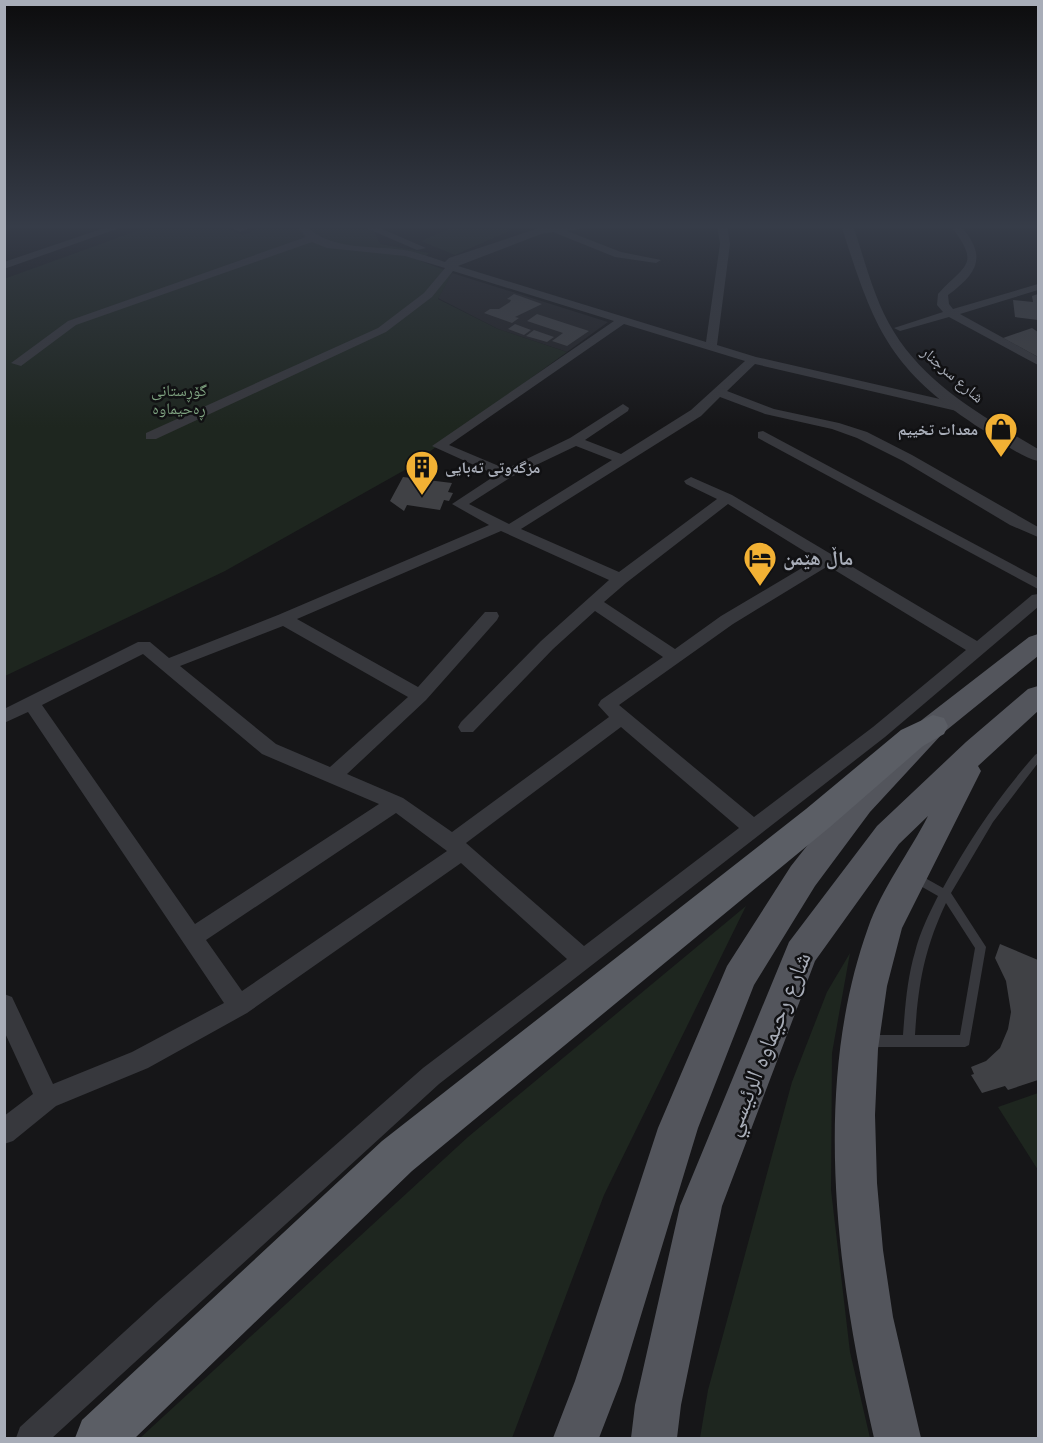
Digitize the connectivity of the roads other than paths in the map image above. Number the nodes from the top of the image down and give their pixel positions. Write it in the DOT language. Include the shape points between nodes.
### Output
graph roads {
  1 [pos="159,292"];
  2 [pos="430,292"];
  3 [pos="536,292"];
  4 [pos="719,292"];
  5 [pos="876,292"];
  6 [pos="880,292"];
  7 [pos="947,292"];
  8 [pos="1022,292"];
  9 [pos="952,315"];
  10 [pos="621,321"];
  11 [pos="900,328"];
  12 [pos="711,348"];
  13 [pos="753,360"];
  14 [pos="1038,362"];
  15 [pos="17,363"];
  16 [pos="718,392"];
  17 [pos="623,408"];
  18 [pos="961,408"];
  19 [pos="763,435"];
  20 [pos="151,436"];
  21 [pos="575,441"];
  22 [pos="1038,444"];
  23 [pos="1038,456"];
  24 [pos="622,459"];
  25 [pos="506,474"];
  26 [pos="691,481"];
  27 [pos="727,498"];
  28 [pos="505,528"];
  29 [pos="1038,533"];
  30 [pos="826,560"];
  31 [pos="620,579"];
  32 [pos="1038,584"];
  33 [pos="1038,599"];
  34 [pos="594,603"];
  35 [pos="491,616"];
  36 [pos="284,619"];
  37 [pos="1038,643"];
  38 [pos="977,650"];
  39 [pos="675,657"];
  40 [pos="167,665"];
  41 [pos="420,696"];
  42 [pos="1038,696"];
  43 [pos="31,703"];
  44 [pos="4,717"];
  45 [pos="621,717"];
  46 [pos="933,726"];
  47 [pos="467,727"];
  48 [pos="976,750"];
  49 [pos="1038,757"];
  50 [pos="331,777"];
  51 [pos="396,803"];
  52 [pos="753,828"];
  53 [pos="457,847"];
  54 [pos="912,876"];
  55 [pos="946,895"];
  56 [pos="192,938"];
  57 [pos="583,959"];
  58 [pos="4,1004"];
  59 [pos="239,1006"];
  60 [pos="861,1041"];
  61 [pos="909,1041"];
  62 [pos="47,1098"];
  63 [pos="4,1131"];
  64 [pos="31,1438"];
  65 [pos="100,1438"];
  66 [pos="576,1438"];
  67 [pos="654,1438"];
  68 [pos="898,1438"];
  1 -- 15 [label="street" via="72,323"];
  2 -- 20 [label="street" via="382,330"];
  3 -- 10 [label="street"];
  4 -- 12 [label="street"];
  5 -- 18 [label="street, شارع سرجنار" via="882,322 893,342"];
  6 -- 11 [label="street, شارع سرجنار"];
  7 -- 9 [label="street" via="941,297"];
  8 -- 9 [label="street"];
  9 -- 11 [label="street"];
  9 -- 14 [label="street"];
  10 -- 12 [label="street"];
  10 -- 25 [label="street" via="439,446"];
  11 -- 22 [label="street, شارع سرجنار" via="922,356 961,392"];
  12 -- 13 [label="street"];
  13 -- 16 [label="street"];
  13 -- 18 [label="street"];
  16 -- 24 [label="street" via="696,413"];
  16 -- 29 [label="street" via="769,412 862,435"];
  17 -- 21 [label="street"];
  18 -- 23 [label="street, شارع سرجنار"];
  19 -- 32 [label="street"];
  21 -- 24 [label="street"];
  21 -- 25 [label="street"];
  24 -- 28 [label="street"];
  25 -- 28 [label="street" via="459,504"];
  26 -- 27 [label="street"];
  27 -- 30 [label="street"];
  27 -- 31 [label="street"];
  28 -- 31 [label="street"];
  28 -- 36 [label="street"];
  30 -- 38 [label="street"];
  30 -- 39 [label="street" via="727,620"];
  31 -- 34 [label="street"];
  33 -- 38 [label="street"];
  34 -- 39 [label="street"];
  34 -- 47 [label="street"];
  35 -- 41 [label="street"];
  36 -- 40 [label="street"];
  36 -- 41 [label="street"];
  37 -- 46 [label="main road, شارع رحيماوه الرئيسي"];
  38 -- 52 [label="street" via="879,732"];
  39 -- 45 [label="street" via="607,705"];
  40 -- 43 [label="street" via="144,646"];
  40 -- 50 [label="street" via="268,749"];
  41 -- 50 [label="street"];
  42 -- 48 [label="main road, شارع رحيماوه الرئيسي"];
  43 -- 44 [label="street"];
  43 -- 56 [label="street"];
  45 -- 52 [label="street"];
  45 -- 53 [label="street"];
  46 -- 65 [label="highway" via="912,738 397,1156"];
  46 -- 66 [label="main road, شارع رحيماوه الرئيسي" via="859,803 803,876 739,977 678,1128 598,1381"];
  48 -- 54 [label="main road"];
  48 -- 67 [label="main road, شارع رحيماوه الرئيسي" via="888,835 801,953 701,1206"];
  49 -- 55 [label="lane" via="985,827"];
  50 -- 51 [label="street"];
  51 -- 53 [label="street"];
  51 -- 56 [label="street"];
  52 -- 57 [label="street"];
  53 -- 57 [label="street"];
  53 -- 59 [label="street"];
  54 -- 55 [label="lane"];
  54 -- 60 [label="main road" via="886,925 876,955"];
  55 -- 61 [label="lane" via="923,942"];
  55 -- 61 [label="lane" via="981,947 965,1041"];
  56 -- 59 [label="street"];
  57 -- 64 [label="street" via="431,1076"];
  58 -- 62 [label="street"];
  59 -- 62 [label="street" via="140,1060"];
  60 -- 61 [label="lane"];
  60 -- 68 [label="main road" via="856,1150 860,1222 872,1308"];
  62 -- 63 [label="street"];
}
